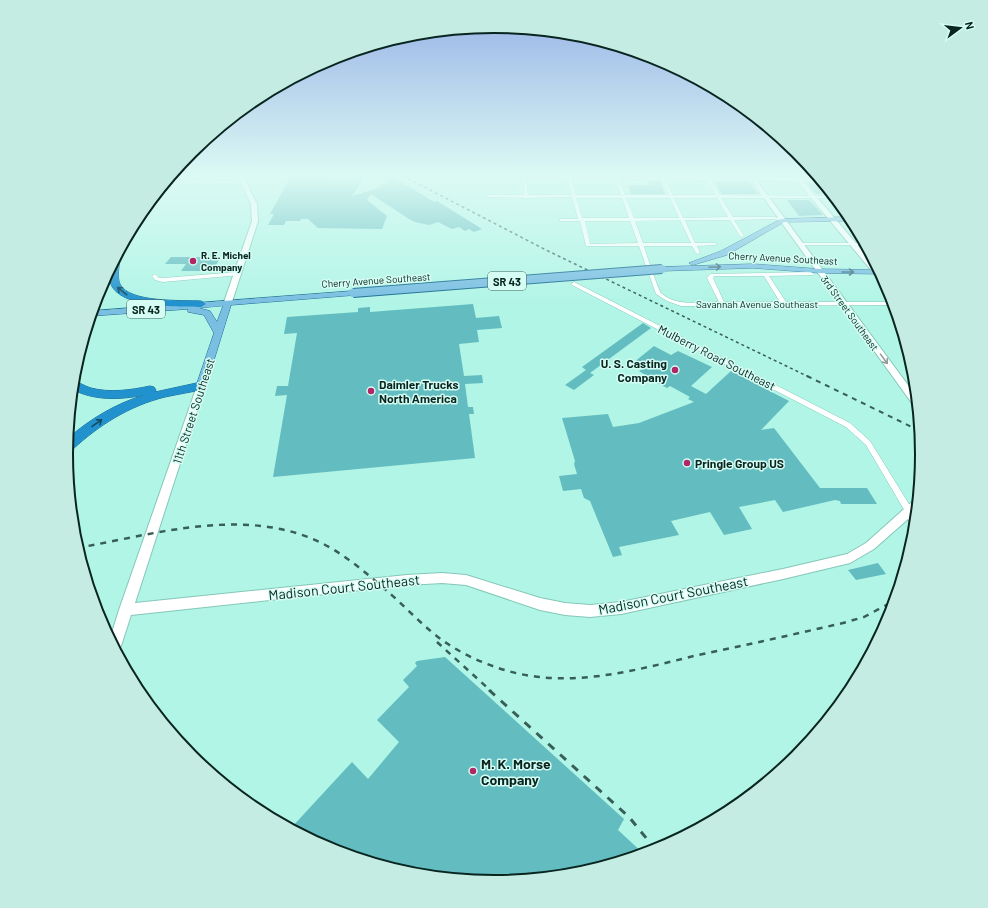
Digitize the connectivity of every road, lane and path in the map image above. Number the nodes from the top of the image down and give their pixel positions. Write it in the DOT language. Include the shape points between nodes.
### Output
graph roads {
  1 [pos="255,218"];
  2 [pos="758,218"];
  3 [pos="776,218"];
  4 [pos="633,219"];
  5 [pos="682,219"];
  6 [pos="731,219"];
  7 [pos="832,219"];
  8 [pos="843,219"];
  9 [pos="562,220"];
  10 [pos="581,220"];
  11 [pos="783,220"];
  12 [pos="742,236"];
  13 [pos="694,244"];
  14 [pos="715,244"];
  15 [pos="800,244"];
  16 [pos="853,244"];
  17 [pos="859,244"];
  18 [pos="641,245"];
  19 [pos="698,253"];
  20 [pos="868,261"];
  21 [pos="662,269"];
  22 [pos="115,270"];
  23 [pos="820,271"];
  24 [pos="874,272"];
  25 [pos="238,274"];
  26 [pos="765,274"];
  27 [pos="811,274"];
  28 [pos="155,276"];
  29 [pos="574,284"];
  30 [pos="228,302"];
  31 [pos="201,304"];
  32 [pos="784,304"];
  33 [pos="844,304"];
  34 [pos="887,304"];
  35 [pos="723,305"];
  36 [pos="119,311"];
  37 [pos="97,313"];
  38 [pos="218,333"];
  39 [pos="202,383"];
  40 [pos="79,388"];
  41 [pos="910,395"];
  42 [pos="73,442"];
  43 [pos="911,508"];
  44 [pos="910,515"];
  45 [pos="125,610"];
  46 [pos="116,640"];
  1 -- 25 [label="street, 11th Street Southeast"];
  2 -- 6 [label="street"];
  3 -- 11 [label="street"];
  4 -- 5 [label="street"];
  4 -- 10 [label="street"];
  4 -- 18 [label="street"];
  5 -- 6 [label="street"];
  5 -- 13 [label="street"];
  6 -- 12 [label="street"];
  7 -- 8 [label="main road, SR 43"];
  7 -- 11 [label="main road, SR 43"];
  7 -- 16 [label="street"];
  9 -- 10 [label="street"];
  10 -- 18 [label="street" via="588,245"];
  11 -- 15 [label="street, 3rd Street Southeast"];
  11 -- 21 [label="main road, Cherry Avenue Southeast / SR 43" via="718,256"];
  13 -- 14 [label="street"];
  13 -- 18 [label="street"];
  13 -- 19 [label="street"];
  15 -- 16 [label="street"];
  15 -- 23 [label="street, 3rd Street Southeast"];
  16 -- 17 [label="street"];
  16 -- 20 [label="street"];
  18 -- 35 [label="street, Savannah Avenue Southeast" via="658,293 681,304"];
  21 -- 23 [label="main road, Cherry Avenue Southeast / SR 43, one-way" via="753,266"];
  21 -- 30 [label="main road, Cherry Avenue Southeast / SR 43, bridge"];
  31 -- 22 [label="highway, one-way" via="150,301 126,295 114,282"];
  23 -- 24 [label="main road, Cherry Avenue Southeast / SR 43, one-way"];
  23 -- 33 [label="street, 3rd Street Southeast"];
  25 -- 28 [label="street" via="163,280"];
  25 -- 30 [label="street, 11th Street Southeast"];
  26 -- 27 [label="street, Cherry Avenue Southeast"];
  26 -- 32 [label="street"];
  26 -- 35 [label="street, Cherry Avenue Southeast" via="711,275 710,278"];
  29 -- 43 [label="street, Mulberry Road Southeast" via="838,419 868,443"];
  30 -- 31 [label="main road, Cherry Avenue Southeast / SR 43"];
  30 -- 38 [label="main road, 11th Street Southeast"];
  31 -- 36 [label="main road, Cherry Avenue Southeast / SR 43"];
  32 -- 33 [label="street, Savannah Avenue Southeast"];
  32 -- 35 [label="street, Savannah Avenue Southeast"];
  33 -- 34 [label="street, Savannah Avenue Southeast"];
  33 -- 41 [label="street, 3rd Street Southeast, one-way"];
  36 -- 37 [label="main road, Cherry Avenue Southeast / SR 43"];
  36 -- 38 [label="main road" via="134,314 202,311 212,318"];
  38 -- 39 [label="main road, 11th Street Southeast"];
  39 -- 40 [label="highway" via="127,394 92,392"];
  42 -- 39 [label="highway, one-way" via="95,424 127,406"];
  39 -- 45 [label="street, 11th Street Southeast"];
  44 -- 45 [label="street, Madison Court Southeast" via="850,558 646,603 607,609 577,610 552,607 477,583 442,578"];
  45 -- 46 [label="street, 11th Street Southeast"];
}
